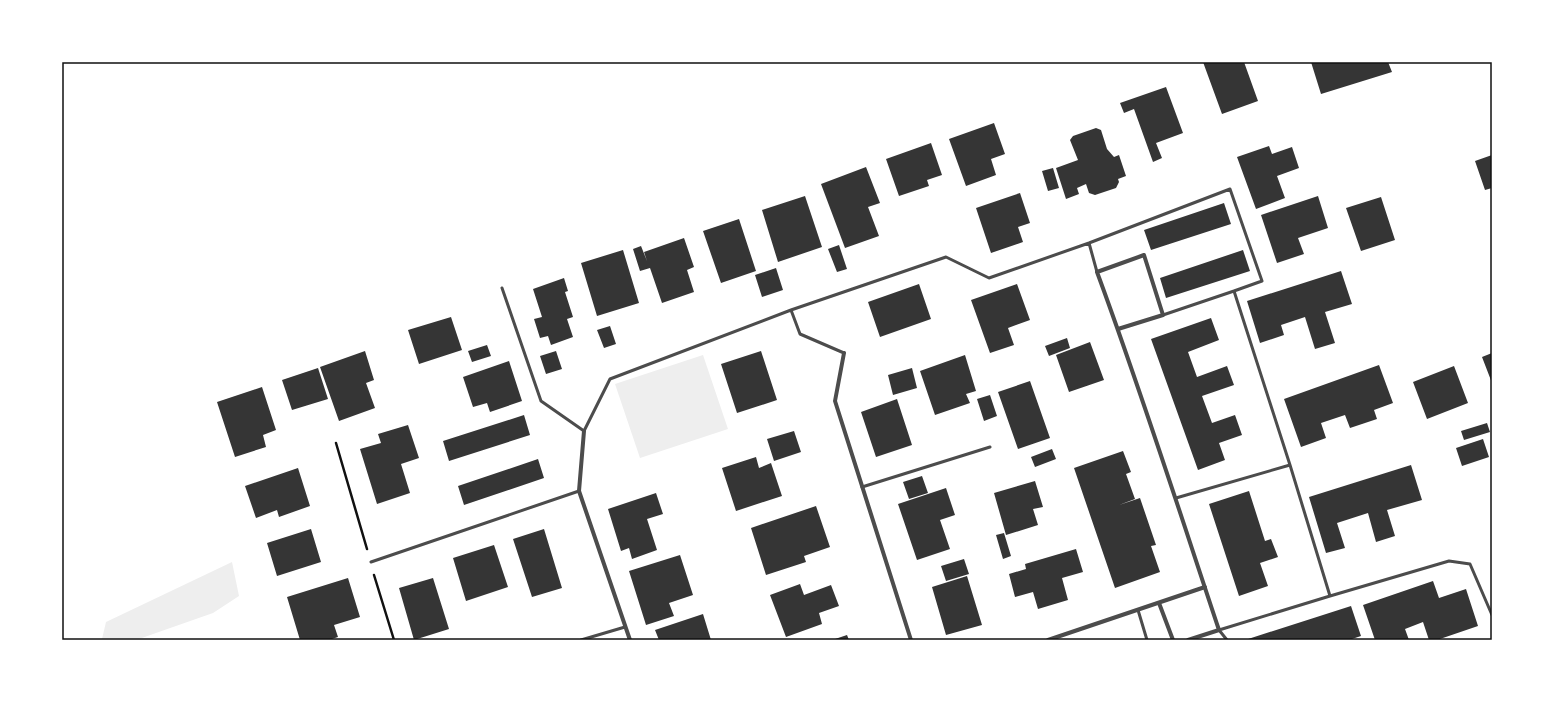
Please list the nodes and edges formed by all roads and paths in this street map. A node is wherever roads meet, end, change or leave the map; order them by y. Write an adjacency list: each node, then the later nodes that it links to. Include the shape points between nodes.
1 (1089, 243): 2 (lane); 4 (lane, via 1230,190 1262,281); 5 (lane, via 990,278 946,257)
2 (1097, 272): 6 (street, via 1144,255); 7 (street)
3 (502, 288): 9 (lane, via 541,401)
4 (1234, 291): 6 (lane); 12 (lane)
5 (791, 310): 8 (lane, via 800,334); 9 (lane, via 610,379)
6 (1163, 315): 7 (street)
7 (1118, 328): 15 (street)
8 (844, 353): 13 (street, via 835,401)
9 (584, 431): 14 (street)
10 (336, 443): 16 (path)
11 (990, 446): 13 (lane)
12 (1290, 465): 15 (lane); 18 (lane)
13 (862, 487): 27 (street)
14 (579, 491): 16 (lane); 22 (street)
15 (1176, 498): 17 (street)
16 (371, 562): 24 (path)
17 (1205, 587): 19 (street); 23 (street)
18 (1330, 596): 21 (lane, via 1449,561 1470,564); 23 (lane)
19 (1160, 603): 20 (street); 30 (street)
20 (1138, 610): 28 (street); 29 (lane)
21 (1492, 615)
22 (625, 628): 25 (lane); 26 (street)
23 (1219, 630): 31 (street); 32 (lane)
24 (394, 640)
25 (581, 640)
26 (630, 640)
27 (911, 640)
28 (1048, 640)
29 (1147, 640)
30 (1173, 640)
31 (1188, 640)
32 (1227, 640)

